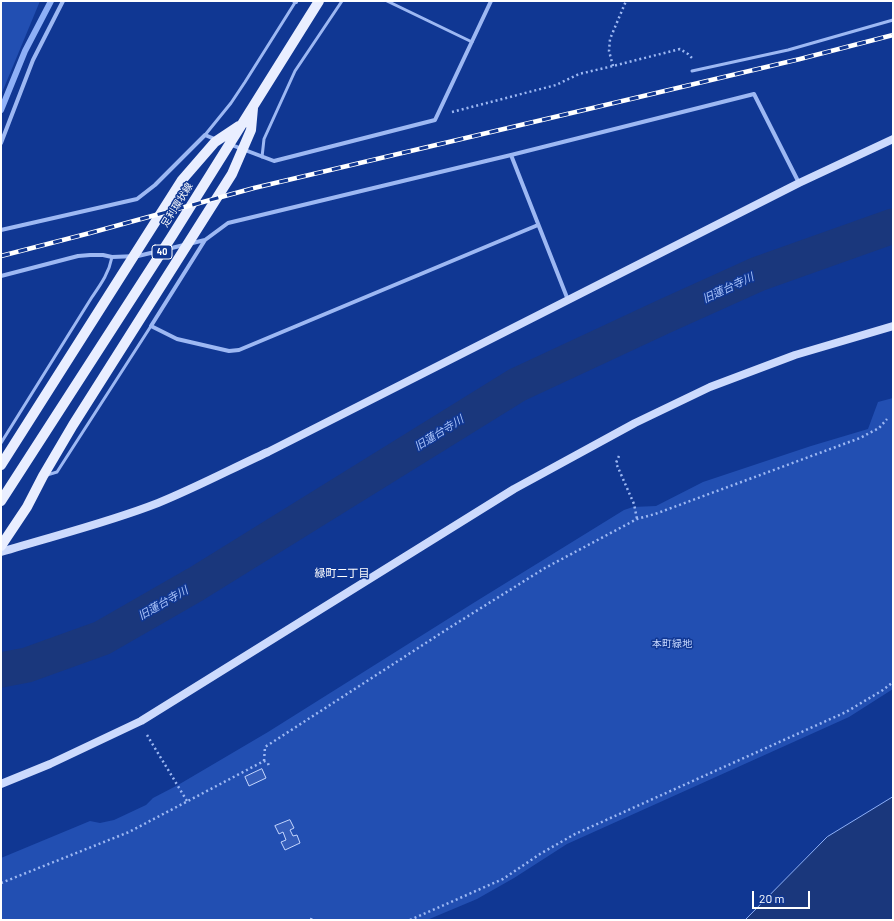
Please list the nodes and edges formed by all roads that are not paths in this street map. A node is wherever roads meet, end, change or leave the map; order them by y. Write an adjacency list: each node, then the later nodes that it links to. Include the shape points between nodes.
1 (63, 1): 14 (street, via 33,60)
2 (295, 1): 12 (lane, via 242,87)
3 (319, 1): 10 (main road, 足利環状線 / 40)
4 (342, 1): 16 (lane, via 295,71 264,139)
5 (387, 1): 8 (lane)
6 (492, 1): 8 (street)
7 (893, 20): 9 (lane, via 788,50)
8 (472, 42): 16 (street, via 435,120 274,161)
9 (692, 71)
10 (254, 104): 11 (main road, 足利環状線 / 40); 28 (main road, via 251,130 232,174)
11 (242, 124): 27 (main road, via 215,142 182,180); 29 (main road, 足利環状線 / 40)
12 (205, 135): 16 (street); 19 (street, via 155,185 137,199)
13 (893, 139): 17 (street)
14 (1, 143)
15 (511, 155): 17 (street, via 754,94); 18 (street); 20 (street, via 228,223)
16 (262, 157)
17 (799, 183): 23 (street)
18 (538, 225): 23 (street); 24 (street, via 239,350 229,351 177,339)
19 (1, 230)
20 (205, 240): 21 (street, via 138,256); 24 (street)
21 (112, 257): 22 (street, via 78,256); 26 (lane, via 105,278)
22 (1, 276)
23 (568, 300): 31 (street, via 193,488 109,520)
24 (152, 326): 28 (lane, via 57,472)
25 (893, 326): 32 (street, via 795,354 710,387 635,423 514,489 141,721)
26 (1, 443)
27 (1, 464)
28 (43, 476): 30 (main road, via 27,507)
29 (1, 501)
30 (1, 546)
31 (1, 552)
32 (1, 784)

